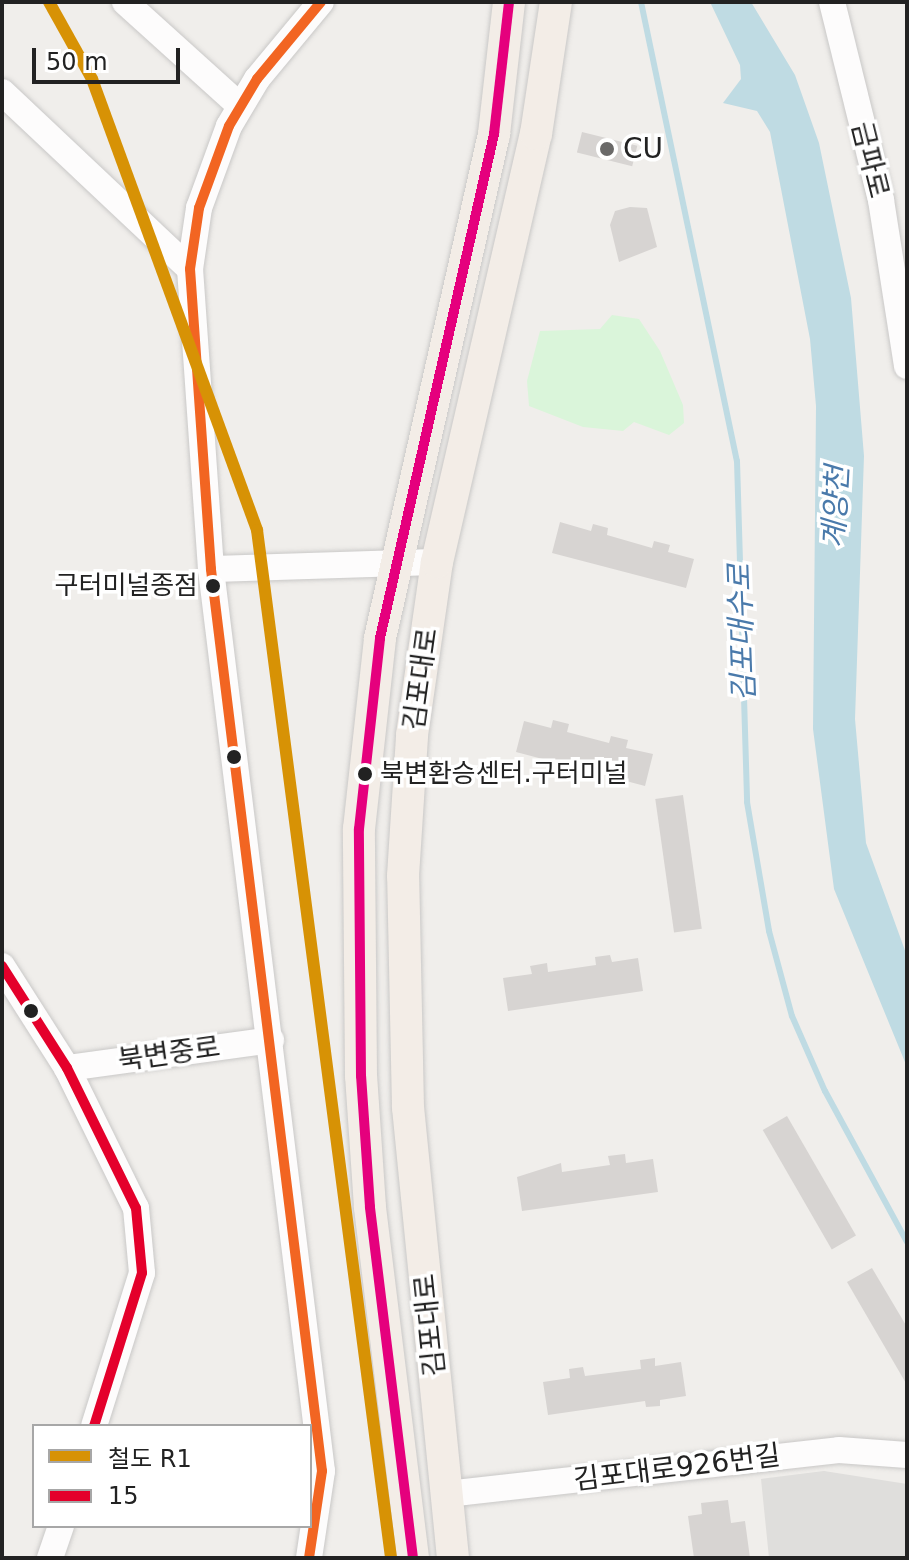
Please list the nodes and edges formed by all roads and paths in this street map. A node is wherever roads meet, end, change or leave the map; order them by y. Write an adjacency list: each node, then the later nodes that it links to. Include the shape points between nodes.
1 (125, 2): 7 (street)
2 (321, 2): 7 (street)
3 (509, 2): 10 (main road, 김포대로, via 494,134)
4 (556, 2): 11 (main road, 김포대로, via 536,134)
5 (832, 2): 9 (street, 금파로, via 881,200)
6 (2, 92): 8 (street)
7 (240, 106): 8 (street, via 199,208)
8 (190, 269): 12 (street)
9 (907, 366)
10 (395, 561): 11 (street); 12 (street); 22 (main road, 김포대로, via 366,719 357,933 370,1207)
11 (437, 562): 18 (main road, 김포대로, via 412,735 403,995 408,1108)
12 (211, 569): 14 (street)
13 (2, 966): 15 (street)
14 (271, 1040): 15 (street, 북변중로); 21 (street, via 322,1471)
15 (67, 1068): 16 (street, via 130,1189 143,1254 136,1305)
16 (95, 1424)
17 (907, 1455): 18 (street, 김포대로926번길, via 827,1451)
18 (447, 1494): 23 (main road, 김포대로)
19 (60, 1528): 20 (street)
20 (50, 1558)
21 (309, 1558)
22 (413, 1558)
23 (453, 1558)

